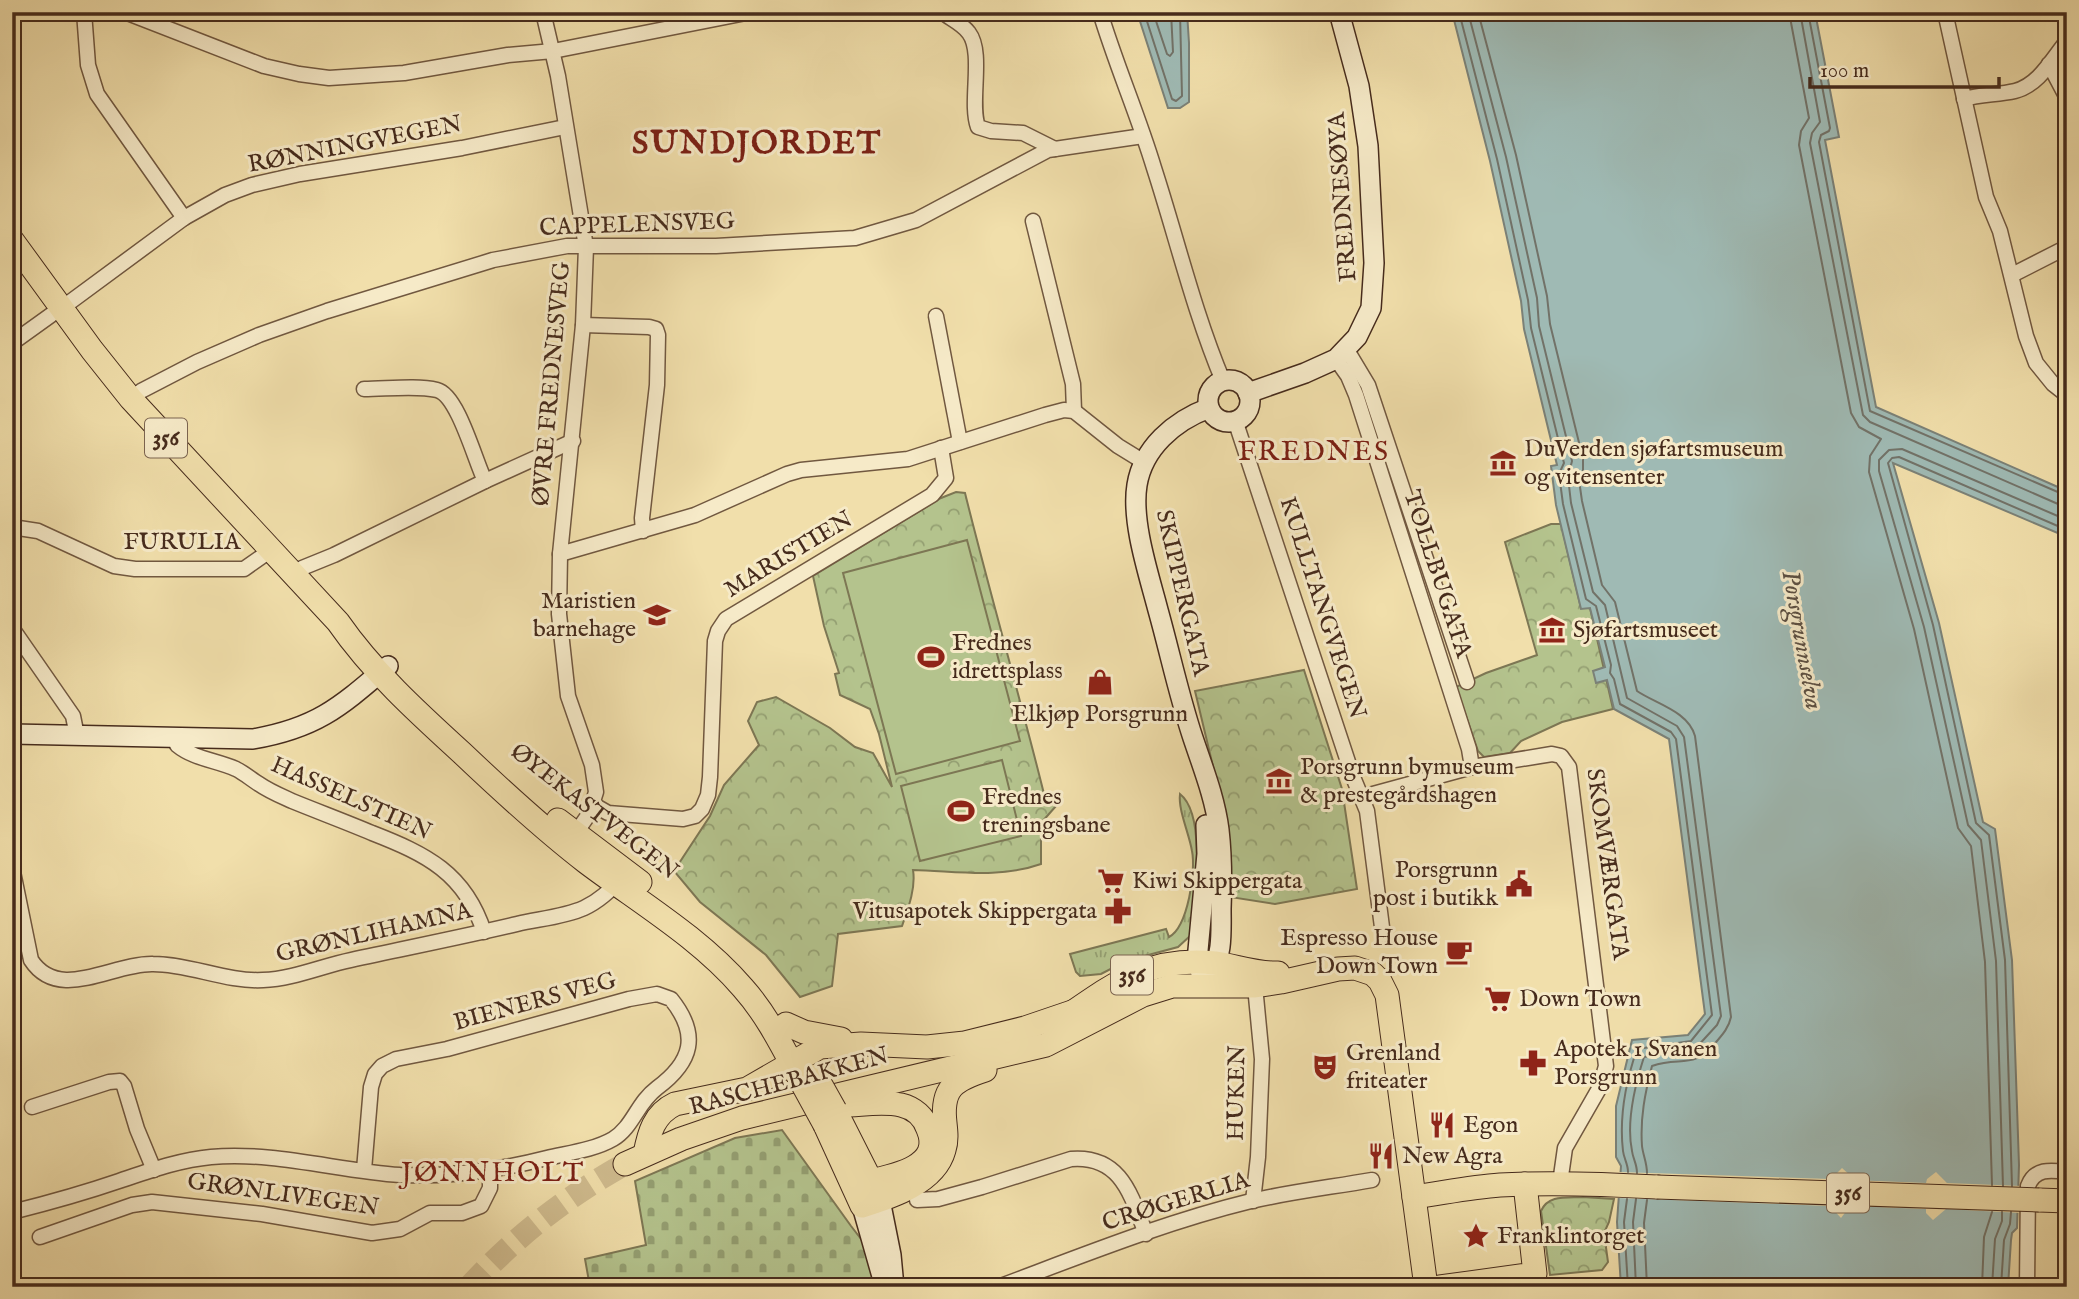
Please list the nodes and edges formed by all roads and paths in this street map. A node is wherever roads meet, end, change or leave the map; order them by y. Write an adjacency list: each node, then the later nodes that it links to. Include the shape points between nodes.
1 (84, 12): 17 (street, via 97,94)
2 (124, 12): 10 (street, via 264,66 316,77 384,75)
3 (543, 12): 10 (street, ØVRE FREDNESVEG)
4 (751, 12): 10 (street)
5 (942, 12): 16 (street, via 972,38 978,127 1023,133)
6 (1100, 12): 15 (street)
7 (1339, 12): 27 (street, FREDNESØYA, via 1363,109 1374,260 1368,319)
8 (1945, 12): 13 (street)
9 (2067, 41): 11 (street)
10 (553, 51): 14 (street, ØVRE FREDNESVEG)
11 (2049, 64): 12 (street); 13 (street, via 2025,87)
12 (2067, 98)
13 (1964, 99): 22 (street, via 1986,197)
14 (565, 127): 17 (street, RØNNINGVEGEN, via 276,178 225,195); 20 (street, ØVRE FREDNESVEG)
15 (1143, 136): 16 (street, CAPPELENSVEG); 28 (street)
16 (1055, 149): 20 (street, CAPPELENSVEG, via 916,220 855,238)
17 (184, 218): 23 (street, RØNNINGVEGEN)
18 (1033, 221): 34 (street, via 1073,384)
19 (12, 240): 23 (main road, ØYEKASTVEGEN / 356)
20 (586, 247): 25 (street, ØVRE FREDNESVEG); 30 (street, CAPPELENSVEG, via 549,248 493,260 327,311 234,345)
21 (2067, 247): 22 (street)
22 (2012, 275): 32 (street, via 2036,363)
23 (56, 311): 26 (street, RØNNINGVEGEN); 43 (main road, ØYEKASTVEGEN / 356)
24 (936, 316): 37 (street)
25 (583, 326): 36 (street, ØVRE FREDNESVEG); 42 (street, via 649,327 659,335)
26 (12, 343)
27 (1341, 354): 31 (street, via 1305,373); 48 (street, via 1368,385); 52 (street, TOLLBUGATA)
28 (1223, 381): 31 (street, via 1238,382); 33 (street, via 1209,395)
29 (365, 389): 40 (street, via 435,389 446,395)
30 (141, 391)
31 (1248, 393): 35 (street, via 1249,406)
32 (2067, 396)
33 (1209, 408): 35 (street, via 1223,421); 39 (street, SKIPPERGATA, via 1158,440)
34 (1074, 411): 37 (street, via 1045,415); 39 (street)
35 (1236, 420): 53 (street, KULLTANGVEGEN)
36 (573, 441): 40 (street); 44 (street, ØVRE FREDNESVEG)
37 (960, 442): 38 (street)
38 (941, 448): 42 (street, via 901,460 801,470); 54 (street, MARISTIEN, via 946,478 932,495 774,588 722,625 716,641 710,777 699,813 688,819 608,813)
39 (1144, 462): 60 (street, SKIPPERGATA, via 1136,495 1139,530 1219,830 1220,947)
40 (485, 481): 45 (street)
41 (12, 527): 43 (street, FURULIA, via 38,531 114,566 135,569 244,569)
42 (643, 531): 44 (street)
43 (271, 550): 47 (main road, ØYEKASTVEGEN / 356, via 338,622 360,638)
44 (560, 554): 54 (street, ØVRE FREDNESVEG, via 564,667 570,703 595,776)
45 (302, 568)
46 (12, 628): 50 (street, via 73,716)
47 (384, 670): 51 (street, via 332,711 281,734 253,739); 55 (main road, ØYEKASTVEGEN / 356)
48 (1467, 682)
49 (12, 734): 50 (street)
50 (77, 736): 51 (street)
51 (176, 738): 58 (street, HASSELSTIEN, via 185,751 221,763 292,801 430,859 463,890)
52 (1472, 767): 53 (street, SKOMVÆRGATA); 77 (street, SKOMVÆRGATA, via 1552,754 1561,756 1569,767 1606,1066 1605,1078 1565,1148)
53 (1362, 797): 59 (street, KULLTANGVEGEN)
54 (594, 805): 55 (street)
55 (571, 840): 57 (main road, ØYEKASTVEGEN / 356)
56 (12, 867): 58 (street, GRØNLIHAMNA, via 31,960 46,977 68,981 156,964 239,979 282,978)
57 (621, 878): 58 (street, GRØNLIHAMNA, via 584,908); 65 (main road, ØYEKASTVEGEN / 356, via 702,930); 69 (main road, ØYEKASTVEGEN / 356, via 737,981)
58 (484, 932)
59 (1382, 935)
60 (1207, 962): 61 (main road, RASCHEBAKKEN / 356, via 1269,973); 62 (street, SKIPPERGATA); 64 (main road, RASCHEBAKKEN / 356, via 1169,963 1139,972)
61 (1313, 973): 63 (main road, RASCHEBAKKEN / 356); 80 (main road, RASCHEBAKKEN / 356, via 1355,968 1373,974 1383,987)
62 (1205, 985): 63 (main road, RASCHEBAKKEN / 356); 67 (main road, RASCHEBAKKEN / 356, via 1153,991)
63 (1255, 986): 83 (street, HUKEN, via 1262,1059)
64 (1075, 1011): 66 (main road, 356, via 965,1043); 68 (main road, RASCHEBAKKEN / 356, via 1037,1035)
65 (786, 1024): 66 (main road, 356); 69 (main road, ØYEKASTVEGEN / 356)
66 (861, 1044): 69 (main road, 356, via 827,1046)
67 (1046, 1045): 68 (main road, RASCHEBAKKEN / 356); 79 (main road, 356, via 956,1082 944,1103 945,1149 936,1166 921,1180)
68 (971, 1062): 69 (main road, RASCHEBAKKEN / 356)
69 (803, 1076): 69 (main road, RASCHEBAKKEN / 356, via 721,1125 635,1159 651,1129 674,1104); 79 (main road, 356, bridge); 79 (main road, 356, via 850,1106 885,1103 909,1107 921,1116 930,1135 923,1160)
70 (32, 1107): 72 (street, via 120,1081)
71 (636, 1110): 73 (street, BIENERS VEG, via 674,1074 688,1053 687,1027 676,1005 663,995 629,999 382,1066 370,1087); 74 (street, GRØNLIVEGEN, via 610,1141)
72 (153, 1170): 73 (street, GRØNLIVEGEN, via 238,1156); 84 (street, GRØNLIVEGEN)
73 (364, 1170): 74 (street, GRØNLIVEGEN, via 400,1175)
74 (490, 1170): 86 (street, GRØNLIVEGEN, via 490,1188 481,1206 462,1213 430,1213 382,1233 152,1202)
75 (2067, 1172): 93 (street, via 2046,1170 2031,1177 2028,1185)
76 (1372, 1180): 83 (street, CRØGERLIA)
77 (1560, 1183): 78 (main road, 356); 82 (main road, 356, bridge)
78 (1525, 1184): 80 (main road, 356); 87 (main road)
79 (867, 1192): 88 (street); 89 (street, via 891,1255)
80 (1414, 1197): 91 (main road, 356)
81 (917, 1200): 85 (street, via 938,1199 1082,1158 1113,1169 1125,1183)
82 (2067, 1200)
83 (1253, 1201): 85 (street, CRØGERLIA)
84 (12, 1212)
85 (1146, 1234): 90 (street, CRØGERLIA)
86 (40, 1237)
87 (1536, 1280): 92 (main road)
88 (885, 1287)
89 (894, 1287)
90 (998, 1287)
91 (1426, 1287)
92 (1440, 1287)
93 (2027, 1287)

